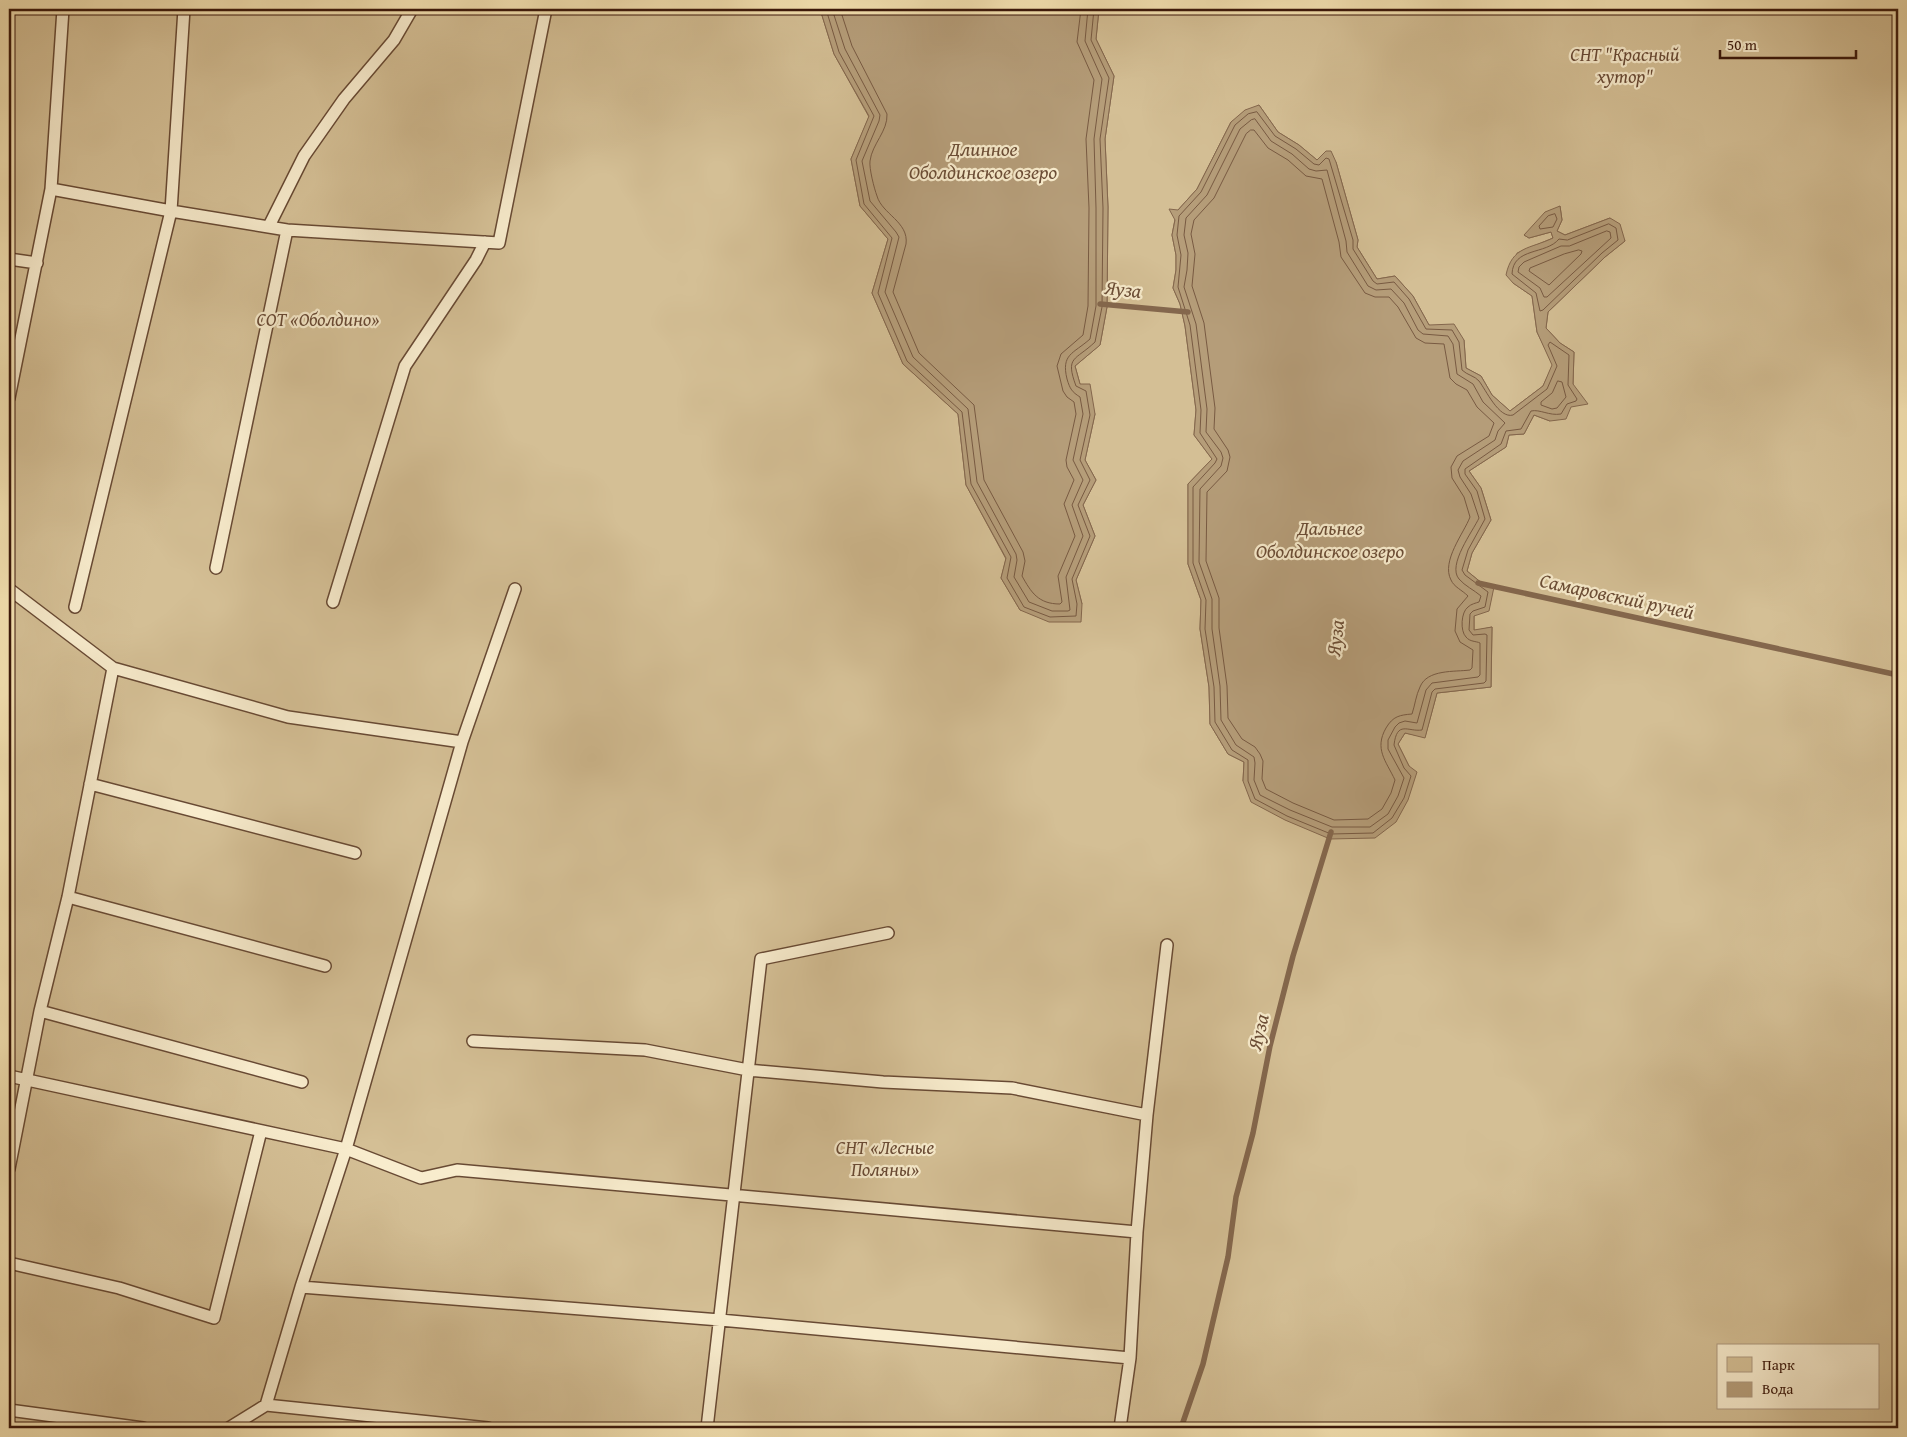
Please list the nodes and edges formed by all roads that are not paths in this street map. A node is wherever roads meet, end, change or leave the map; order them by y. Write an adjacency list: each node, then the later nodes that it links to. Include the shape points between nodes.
1 (62, 9): 5 (lane)
2 (184, 9): 6 (lane)
3 (412, 9): 7 (lane, via 394,40 344,99 304,156)
4 (546, 9): 9 (lane, via 499,243)
5 (51, 189): 6 (lane); 11 (lane)
6 (171, 211): 7 (lane); 17 (lane)
7 (268, 226): 8 (lane)
8 (287, 230): 9 (lane); 13 (lane)
9 (485, 242): 16 (lane, via 405,366)
10 (9, 259): 11 (lane)
11 (37, 263): 12 (lane)
12 (9, 398)
13 (216, 568)
14 (9, 589): 18 (lane)
15 (515, 589): 19 (lane)
16 (334, 602)
17 (75, 607)
18 (112, 668): 19 (lane, via 288,717); 20 (lane)
19 (462, 742): 34 (lane)
20 (90, 784): 21 (lane); 22 (lane)
21 (355, 853)
22 (68, 897): 25 (lane); 26 (lane)
23 (888, 933): 28 (lane, via 761,958)
24 (1167, 945): 32 (lane)
25 (325, 966)
26 (40, 1011): 30 (lane); 31 (lane)
27 (473, 1041): 28 (lane, via 645,1050)
28 (748, 1070): 32 (lane, via 882,1082 1012,1088); 36 (lane)
29 (9, 1076): 30 (lane)
30 (26, 1079): 33 (lane); 35 (lane)
31 (302, 1082)
32 (1147, 1114): 37 (lane)
33 (261, 1132): 34 (lane); 38 (lane, via 214,1318 119,1288)
34 (346, 1149): 36 (lane, via 421,1178 457,1170); 39 (lane)
35 (9, 1169)
36 (733, 1195): 37 (lane); 40 (lane)
37 (1136, 1232): 41 (lane)
38 (9, 1263)
39 (301, 1287): 40 (lane); 42 (lane)
40 (720, 1320): 41 (lane); 47 (lane)
41 (1130, 1358): 48 (lane)
42 (266, 1405): 45 (lane); 46 (lane)
43 (9, 1410): 44 (lane)
44 (143, 1428)
45 (229, 1428)
46 (488, 1428)
47 (707, 1428)
48 (1120, 1428)

